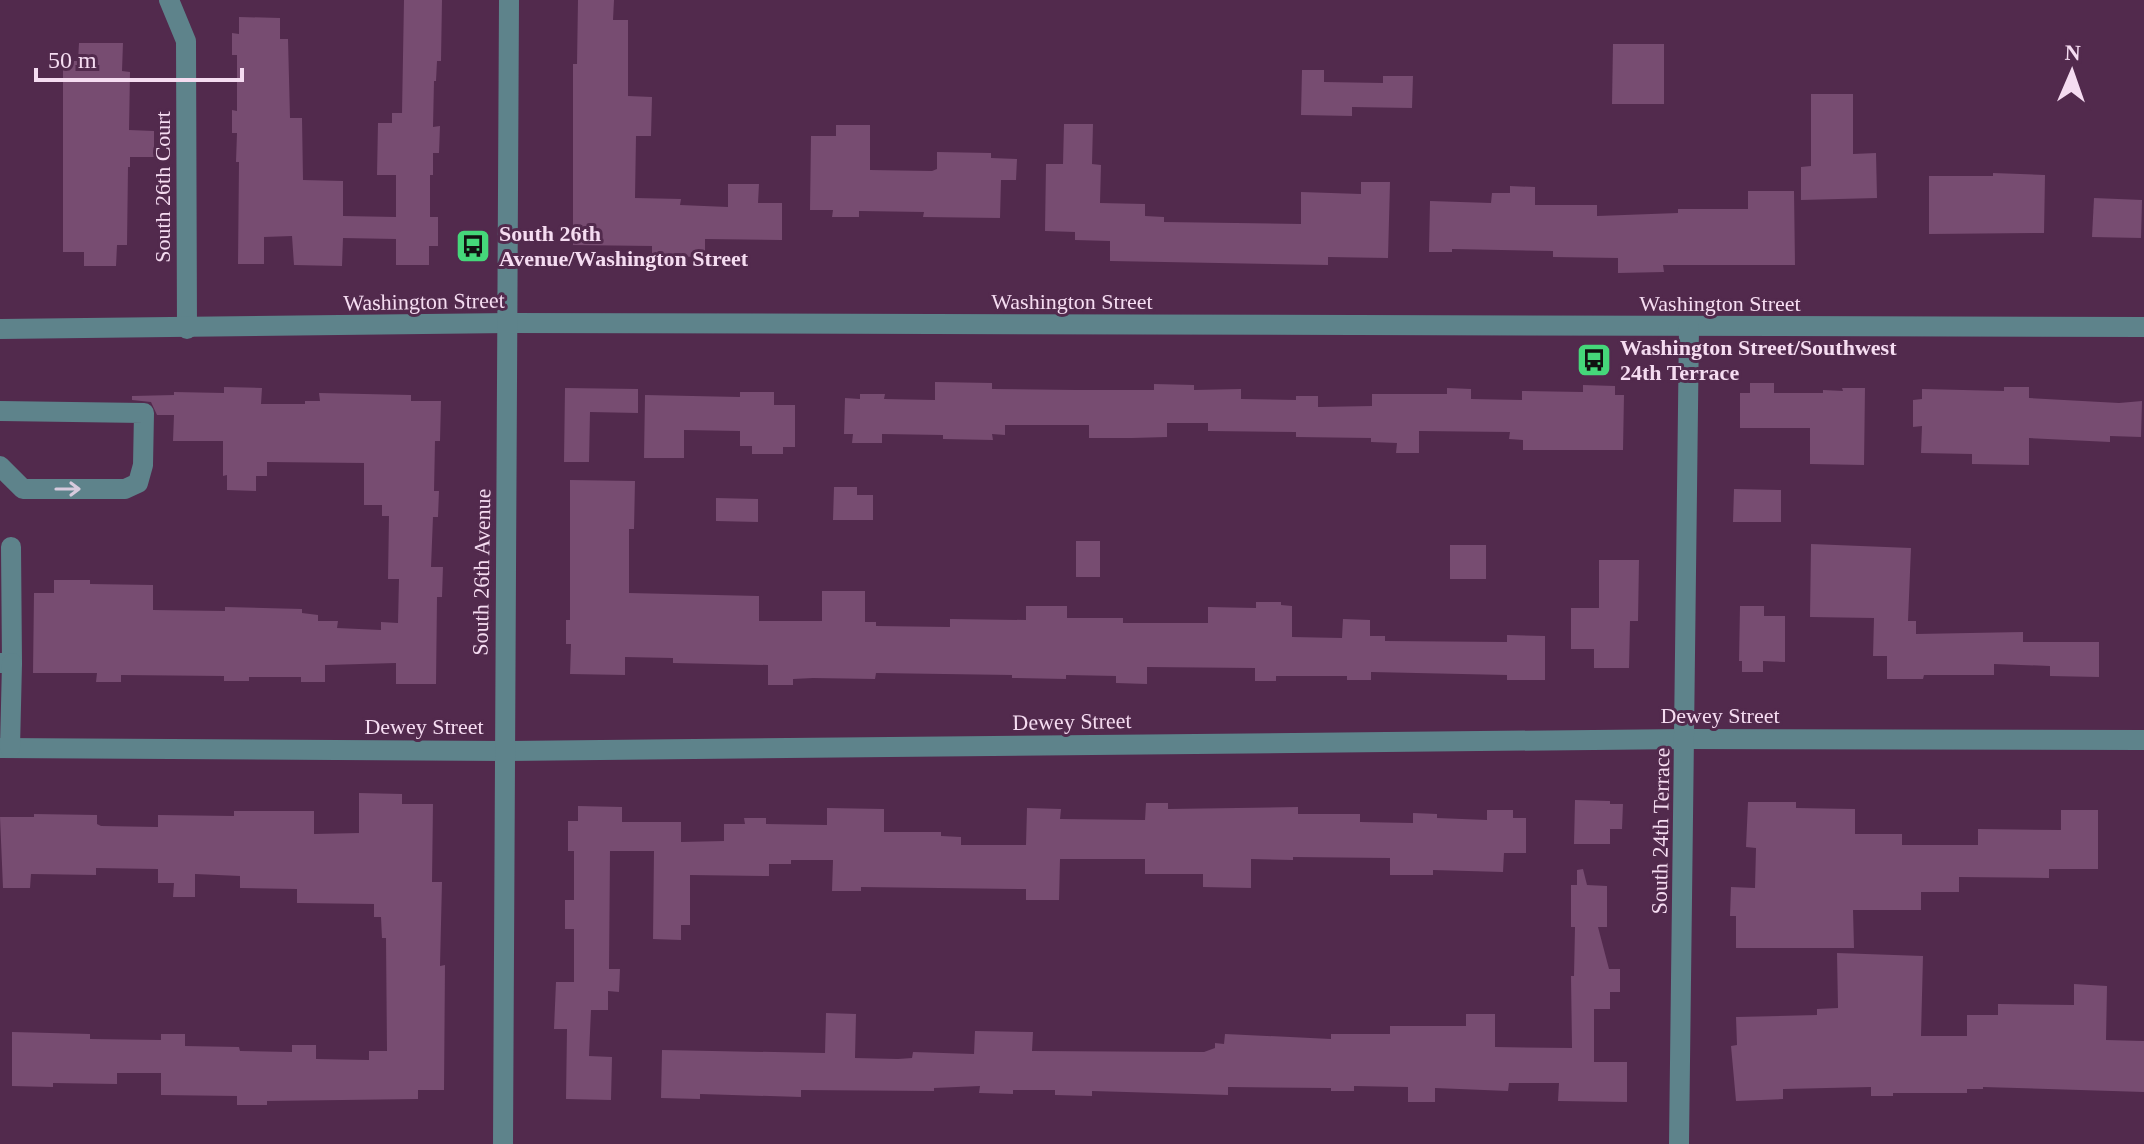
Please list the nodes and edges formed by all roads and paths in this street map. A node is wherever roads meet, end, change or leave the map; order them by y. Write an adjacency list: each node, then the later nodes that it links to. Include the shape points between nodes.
1 (169, 0): 6 (street, South 26th Court, via 186,41)
2 (509, 0): 3 (street, South 26th Avenue)
3 (509, 323): 4 (street, Washington Street); 6 (street, Washington Street); 15 (street, South 26th Avenue)
4 (1689, 327): 5 (street, Washington Street); 12 (street, South 24th Terrace)
5 (2144, 327)
6 (187, 329): 7 (street, Washington Street)
7 (0, 330)
8 (0, 411): 9 (street, one-way to 8, via 23,489 125,489 138,483 143,465 144,413)
9 (0, 466)
10 (11, 547): 11 (street)
11 (6, 663): 14 (street)
12 (1686, 739): 13 (street, Dewey Street); 15 (street, Dewey Street); 17 (street, South 24th Terrace)
13 (2144, 740)
14 (5, 748): 15 (street, Dewey Street)
15 (503, 751): 16 (street, South 26th Avenue)
16 (503, 1144)
17 (1679, 1144)

